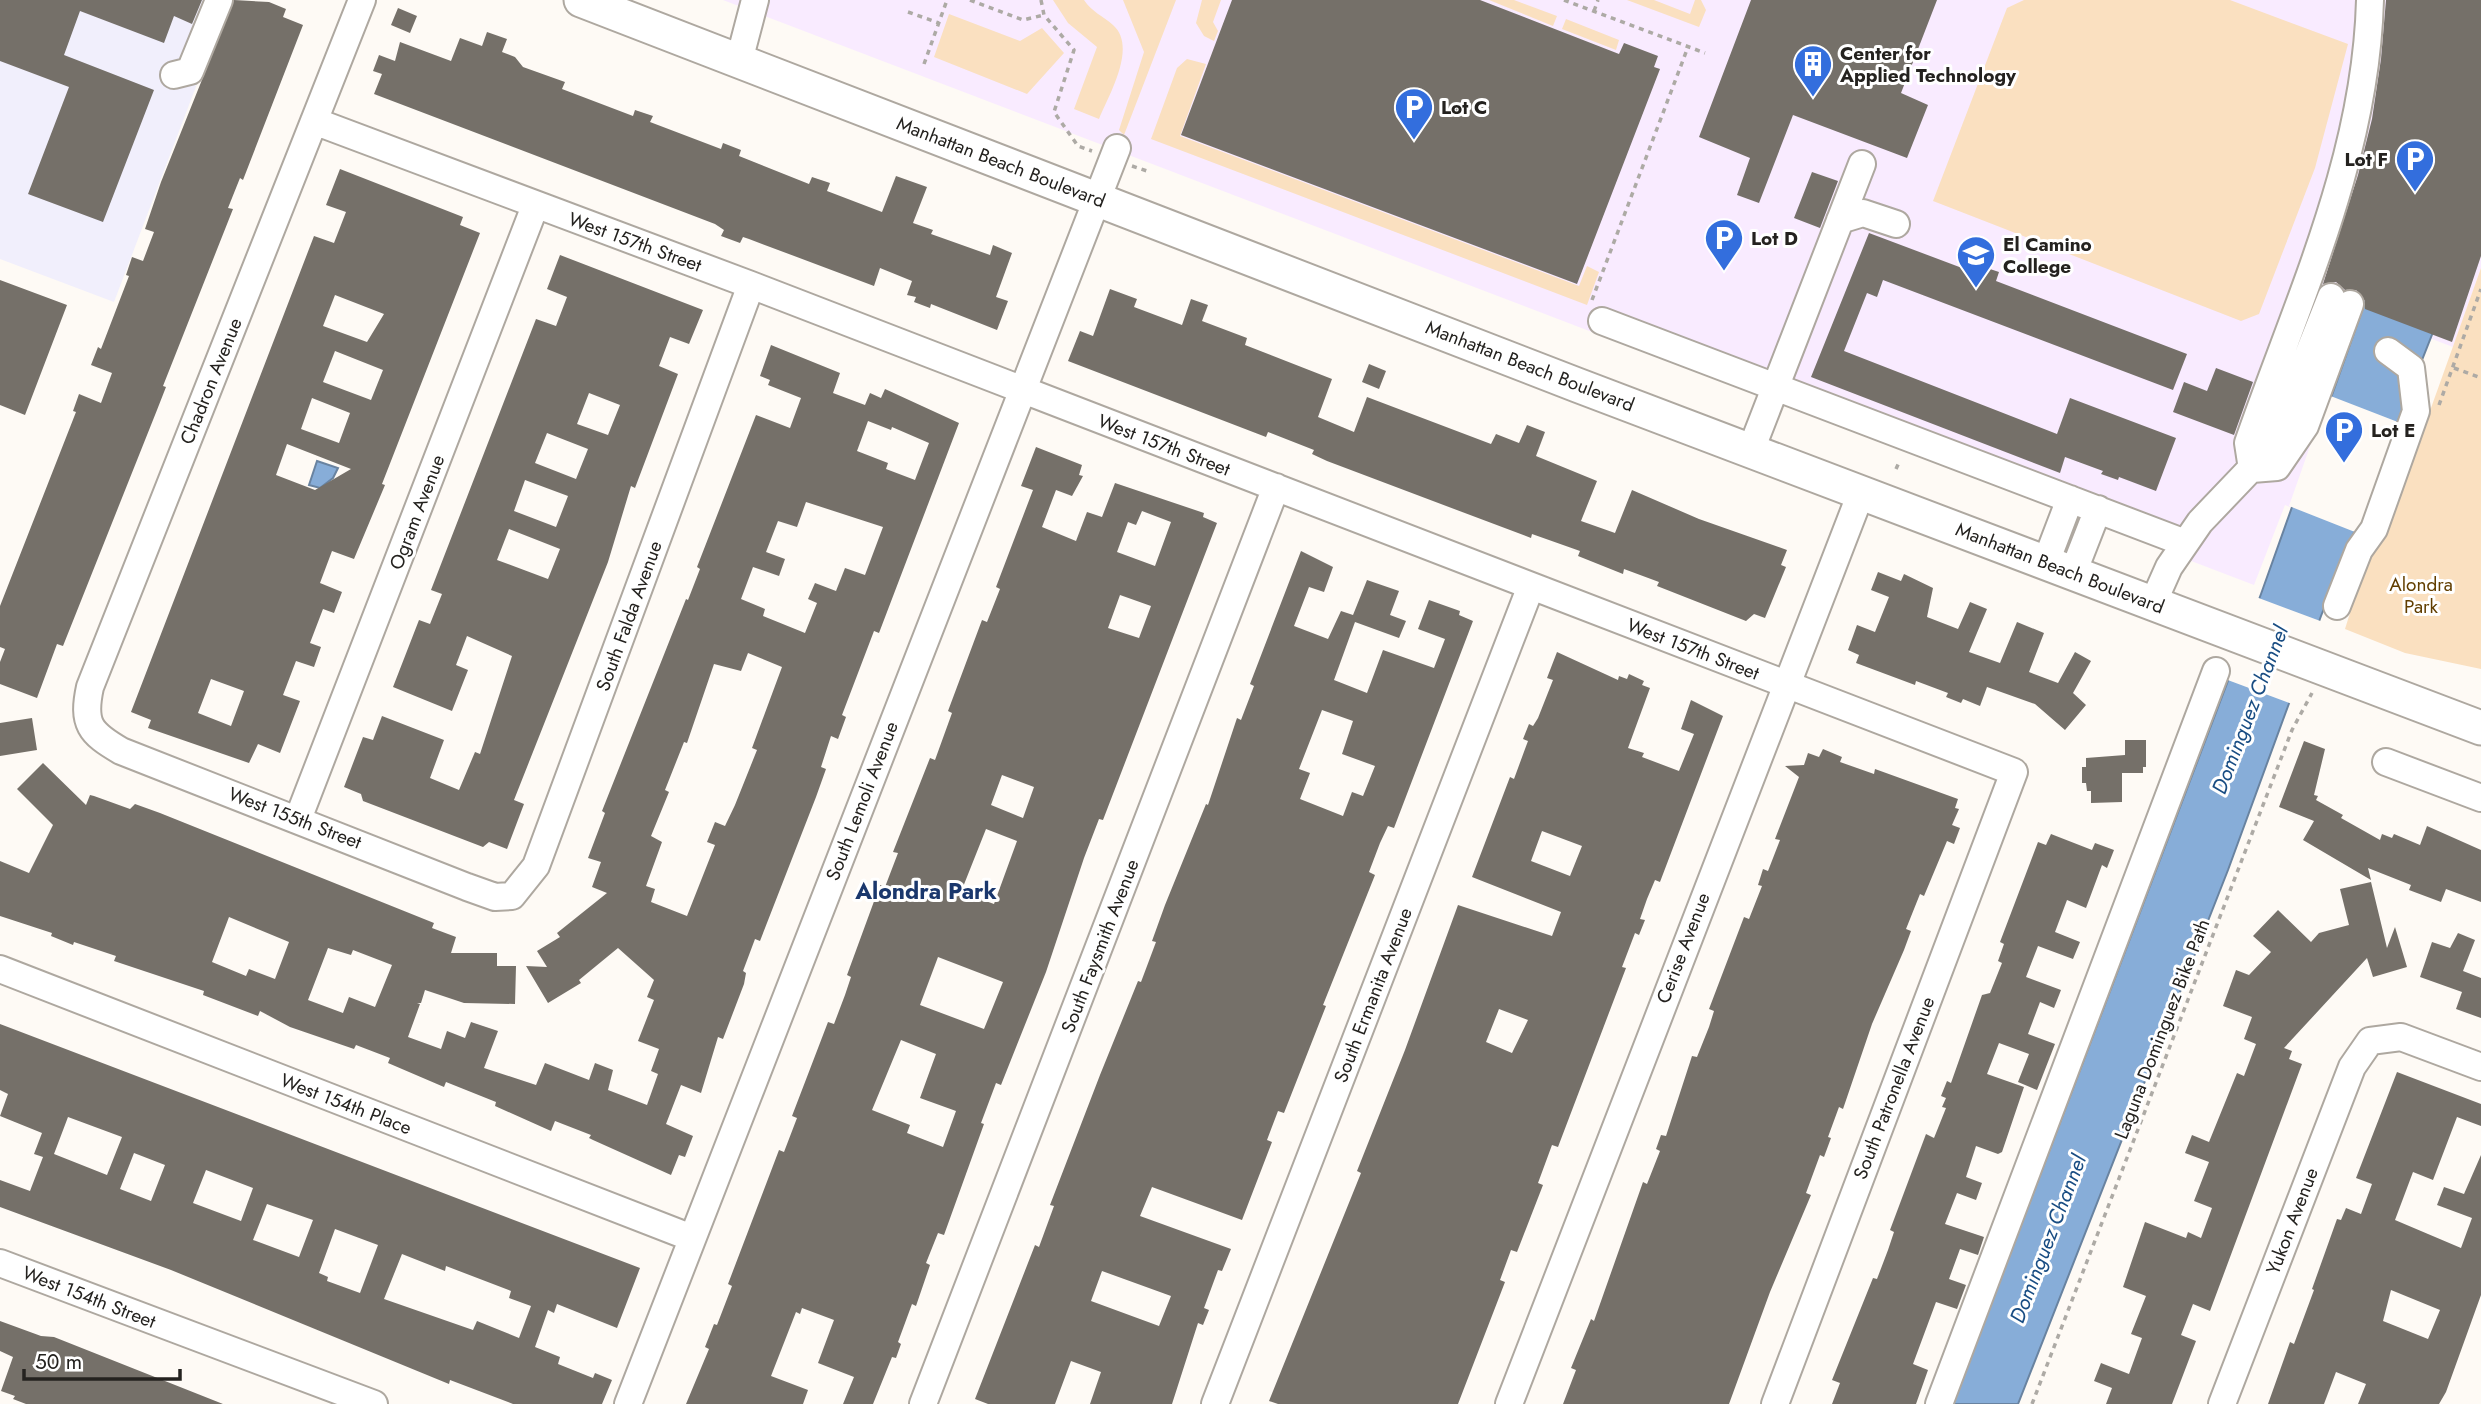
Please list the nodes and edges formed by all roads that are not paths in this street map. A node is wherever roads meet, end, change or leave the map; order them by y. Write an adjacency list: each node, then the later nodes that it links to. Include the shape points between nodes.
1 (219, 0): 7 (street, via 190,71)
2 (362, 0): 8 (street, Chadron Avenue)
3 (581, 0): 6 (main road, Manhattan Beach Boulevard)
4 (755, 0): 6 (street)
5 (2370, 0): 22 (street, via 2366,66 2351,147 2332,214 2248,443)
6 (739, 61): 11 (main road, Manhattan Beach Boulevard)
7 (174, 75)
8 (314, 121): 12 (street, West 157th Street); 35 (street, Chadron Avenue, via 90,687 87,723 98,737)
9 (1117, 148): 11 (street, South Lemoli Avenue)
10 (1862, 164): 13 (street)
11 (1097, 199): 20 (street, South Lemoli Avenue); 21 (main road, Manhattan Beach Boulevard)
12 (535, 206): 15 (street, West 157th Street); 39 (street, Ogram Avenue)
13 (1840, 220): 14 (street, via 1863,213); 19 (street)
14 (1896, 224)
15 (751, 285): 20 (street, West 157th Street); 40 (street, South Falda Avenue, via 536,866 512,896 495,897)
16 (2341, 300): 22 (street, via 2263,456)
17 (1596, 312): 19 (street)
18 (2388, 351): 31 (street, via 2411,368 2416,411 2374,528 2359,550)
19 (1775, 386): 21 (street); 25 (street)
20 (1023, 391): 23 (street, West 157th Street); 43 (street, South Lemoli Avenue)
21 (1751, 450): 24 (main road, Manhattan Beach Boulevard)
22 (2252, 469): 27 (street)
23 (1276, 487): 29 (street, West 157th Street); 47 (street, South Faysmith Avenue)
24 (1861, 493): 28 (main road, Manhattan Beach Boulevard); 33 (street, Cerise Avenue)
25 (2070, 499): 26 (street); 28 (street)
26 (2098, 509): 27 (street); 28 (street)
27 (2185, 543): 30 (street)
28 (2059, 567): 30 (main road, Manhattan Beach Boulevard)
29 (1531, 586): 33 (street, West 157th Street); 48 (street, South Ermanita Avenue)
30 (2153, 603): 34 (main road, Manhattan Beach Boulevard)
31 (2337, 606)
32 (2216, 671): 51 (street)
33 (1784, 684): 37 (street, West 157th Street); 49 (street, Cerise Avenue)
34 (2481, 728)
35 (121, 751): 39 (street, West 155th Street)
36 (2386, 762): 38 (street)
37 (2014, 772): 50 (street, South Patronella Avenue)
38 (2481, 798)
39 (298, 819): 40 (street, West 155th Street)
40 (467, 887)
41 (0, 970): 43 (street, West 154th Place)
42 (2481, 1067): 52 (street, Yukon Avenue, via 2400,1037 2370,1041 2351,1067)
43 (692, 1238): 46 (street, South Lemoli Avenue)
44 (0, 1263): 45 (street, West 154th Street)
45 (374, 1404)
46 (628, 1404)
47 (923, 1404)
48 (1214, 1404)
49 (1509, 1404)
50 (1775, 1404)
51 (1939, 1404)
52 (2222, 1404)

